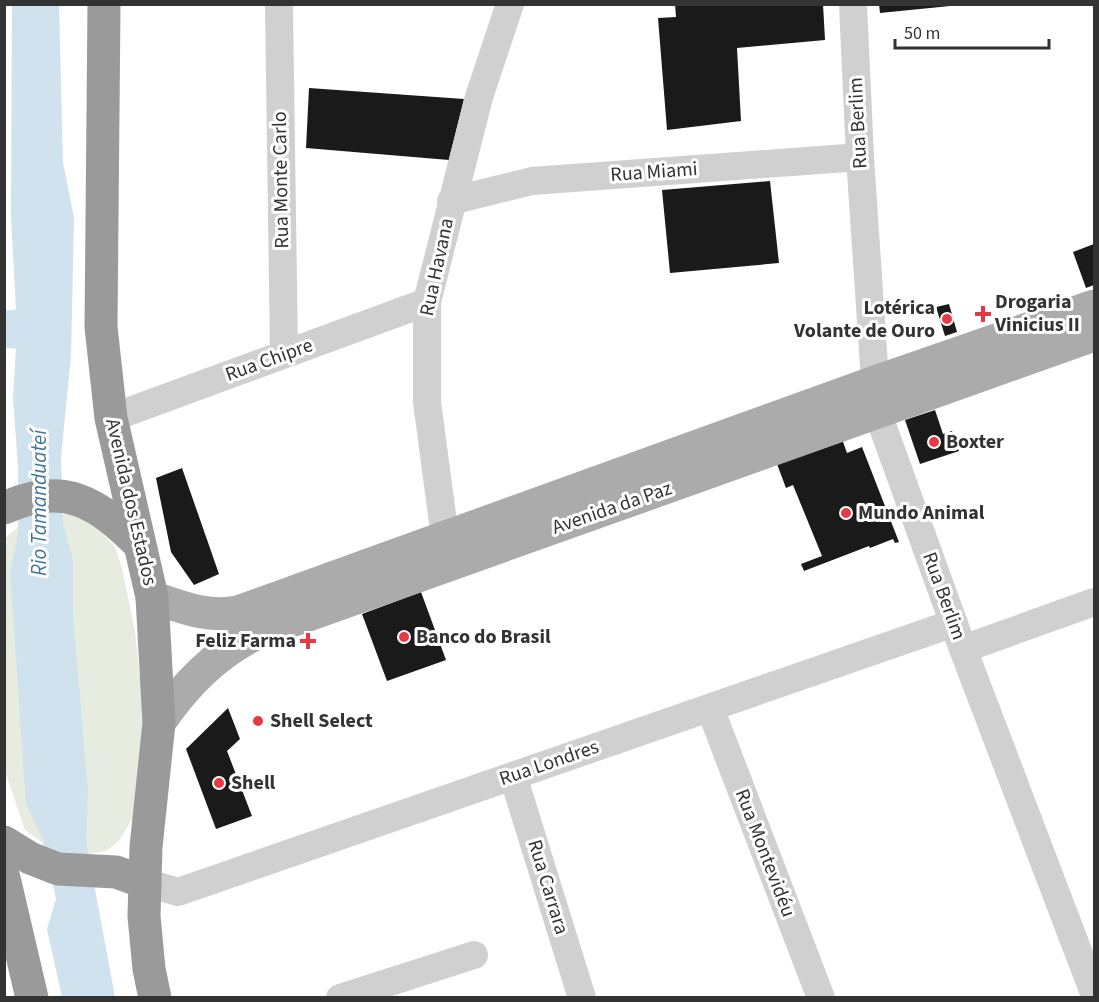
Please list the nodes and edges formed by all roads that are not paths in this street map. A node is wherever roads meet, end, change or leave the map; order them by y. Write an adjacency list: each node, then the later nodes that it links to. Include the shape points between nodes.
1 (104, 4): 12 (highway, Avenida dos Estados, via 101,327)
2 (510, 4): 6 (street, Rua Havana, via 479,97)
3 (853, 4): 5 (street, Rua Berlim)
4 (279, 7): 10 (street, Rua Monte Carlo)
5 (860, 157): 6 (street, Rua Miami, via 532,181); 11 (street, Rua Berlim)
6 (451, 201): 7 (street, Rua Havana)
7 (427, 302): 10 (street, Rua Chipre); 14 (street, Rua Havana, via 427,402)
8 (1095, 306): 11 (main road, Avenida da Paz)
9 (1095, 335): 11 (main road, Avenida da Paz)
10 (284, 354): 12 (street, Rua Chipre)
11 (876, 397): 14 (main road, Avenida da Paz); 18 (street, Rua Berlim); 20 (main road, Avenida da Paz, via 652,494 255,634 196,675)
12 (111, 418): 15 (highway, Avenida dos Estados)
13 (10, 505): 15 (highway, via 32,496 68,497 94,505)
14 (445, 537): 16 (main road, Avenida da Paz, via 237,612 204,614)
15 (140, 545): 16 (highway, Avenida dos Estados)
16 (152, 597): 20 (highway, Avenida dos Estados)
17 (1095, 603): 18 (street, Rua Londres)
18 (958, 636): 19 (street, Rua Londres); 27 (street, Rua Berlim)
19 (710, 708): 21 (street, Rua Londres); 32 (street, Rua Montevidéu)
20 (159, 723): 24 (highway, Avenida dos Estados)
21 (513, 776): 24 (street, Rua Londres, via 178,892); 31 (street, Rua Carrara)
22 (4, 842): 24 (highway, via 58,869 116,872)
23 (4, 878): 25 (highway)
24 (144, 882): 29 (highway, Avenida dos Estados, via 146,942)
25 (13, 949): 28 (highway)
26 (474, 955): 30 (street)
27 (1095, 993)
28 (32, 998)
29 (156, 998)
30 (340, 998)
31 (582, 998)
32 (821, 998)

